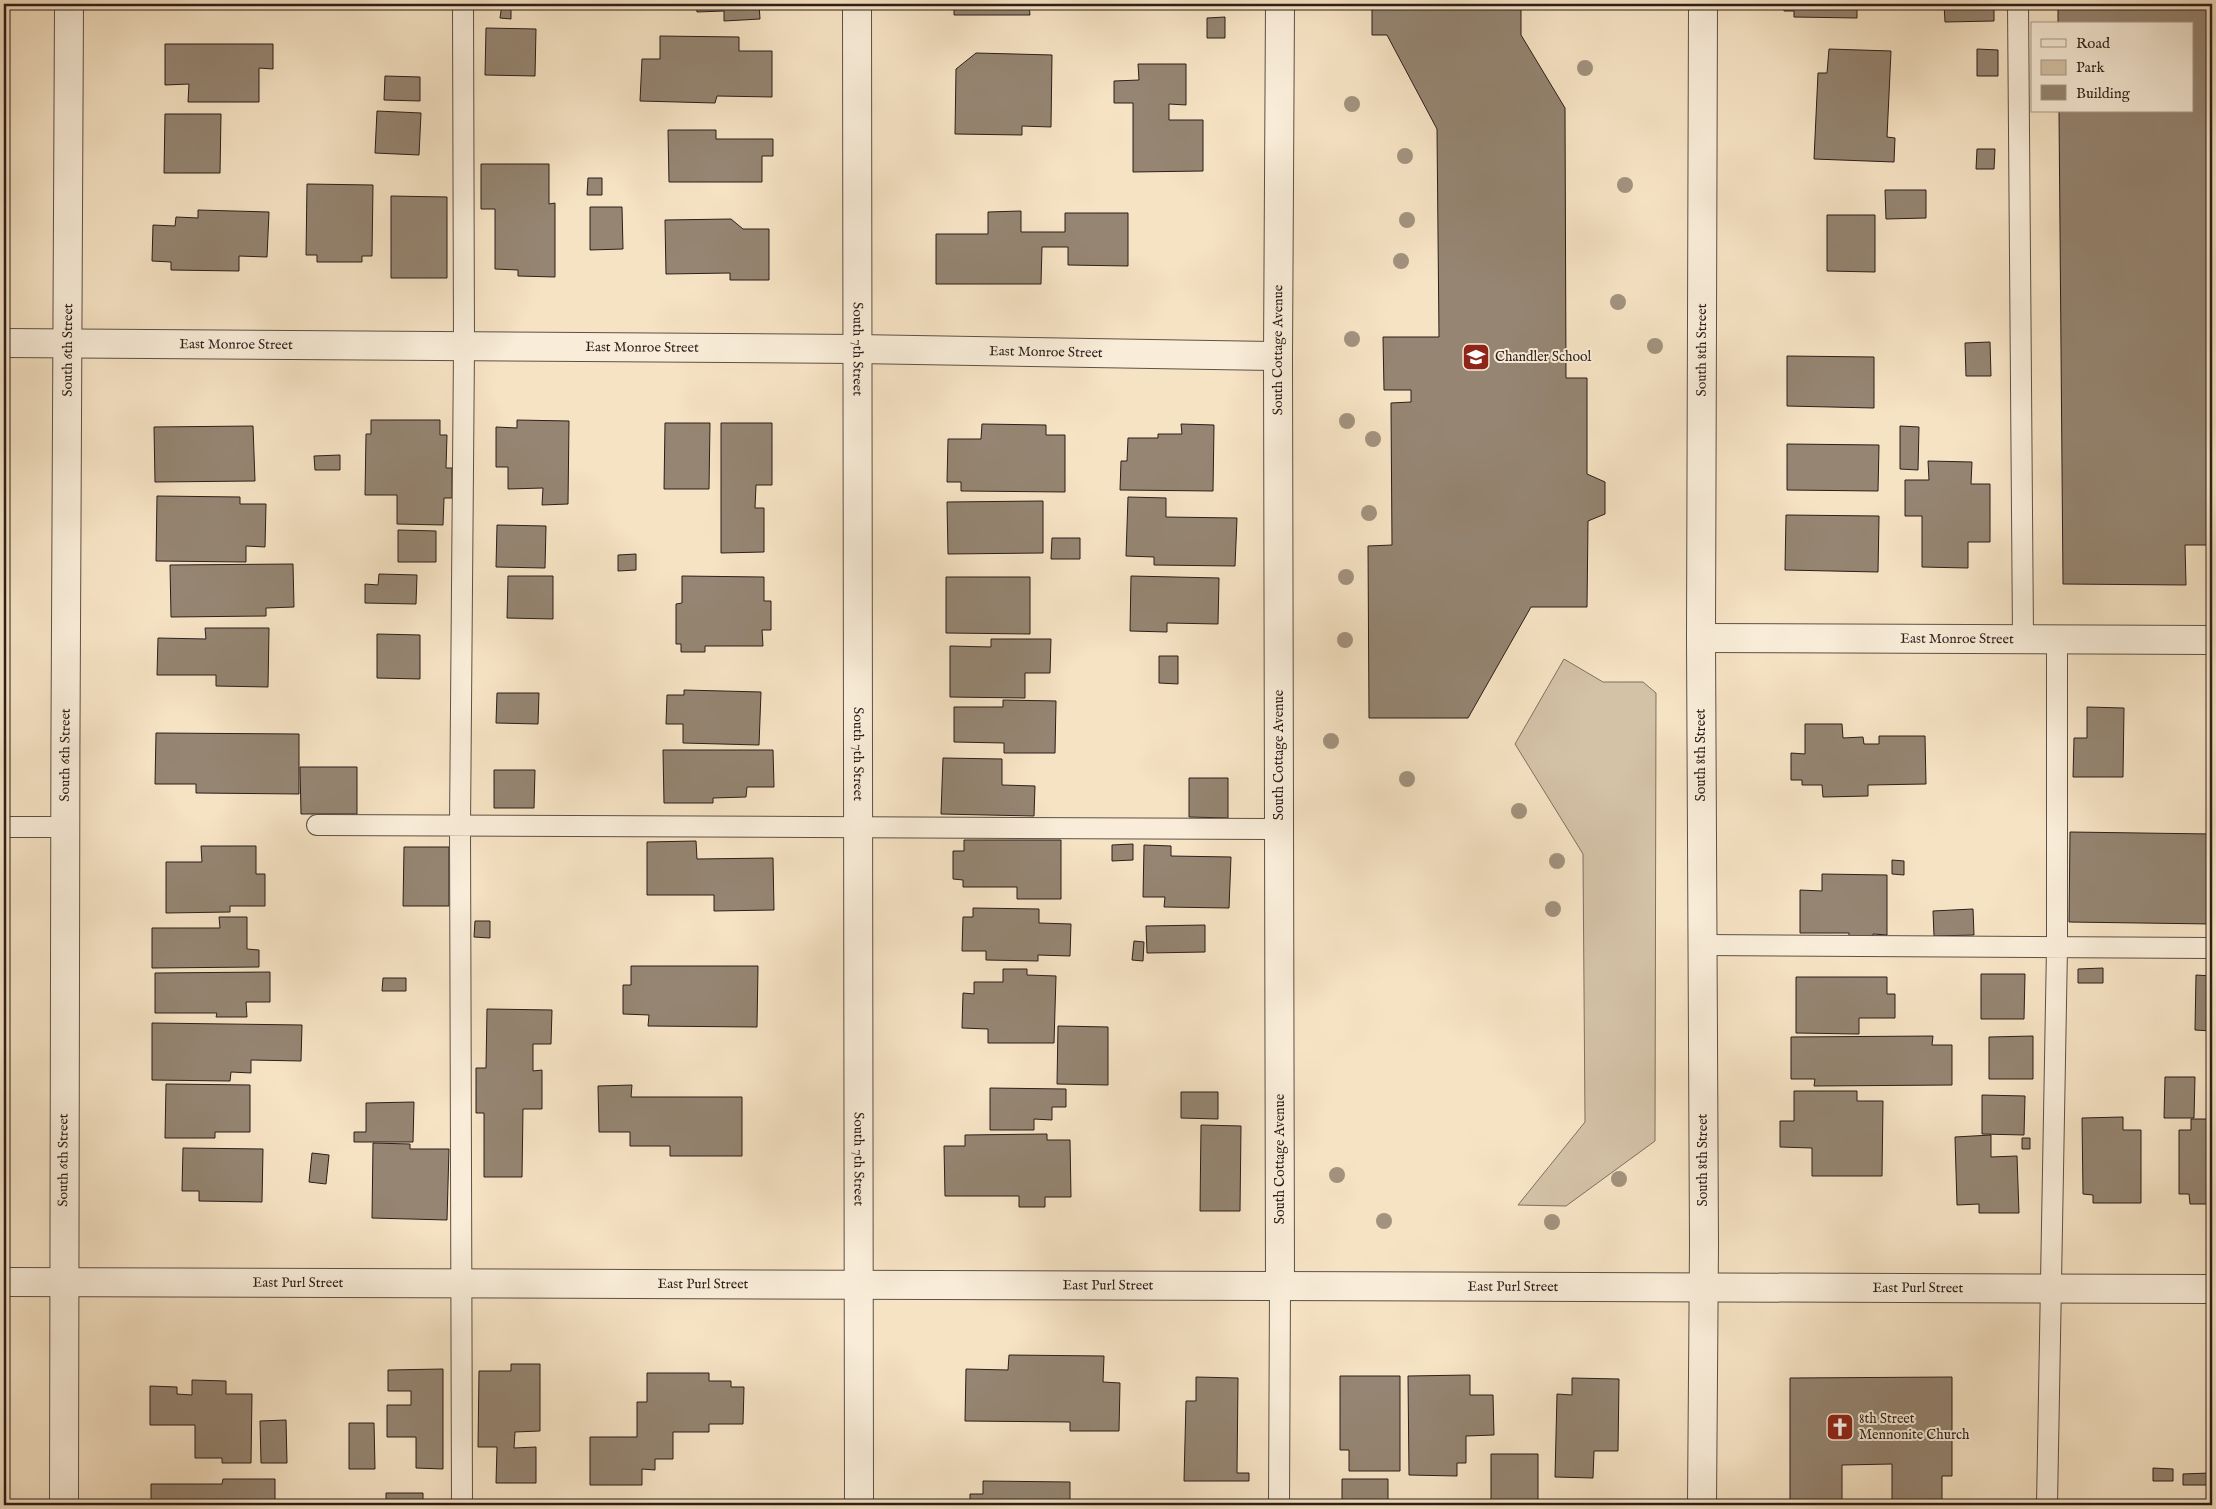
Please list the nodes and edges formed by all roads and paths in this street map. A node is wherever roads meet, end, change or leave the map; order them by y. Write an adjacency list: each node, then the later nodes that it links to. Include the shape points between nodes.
1 (68, 4): 8 (street, South 6th Street)
2 (463, 4): 9 (lane)
3 (857, 4): 10 (street, South 7th Street)
4 (1280, 4): 11 (street, South Cottage Avenue)
5 (1703, 4): 12 (street, South 8th Street)
6 (2018, 4): 13 (lane)
7 (4, 343): 8 (street, East Monroe Street)
8 (69, 344): 9 (street, East Monroe Street); 19 (street, South 6th Street)
9 (464, 347): 10 (street, East Monroe Street); 20 (lane)
10 (857, 349): 11 (street, East Monroe Street); 17 (street, South 7th Street)
11 (1278, 356): 21 (street, South Cottage Avenue)
12 (1701, 638): 13 (street, East Monroe Street); 22 (street, South 8th Street)
13 (2023, 638): 14 (street, East Monroe Street)
14 (2057, 639): 15 (street, East Monroe Street); 23 (lane)
15 (2212, 640)
16 (317, 826): 20 (lane)
17 (858, 826): 20 (lane); 21 (lane); 29 (street, South 7th Street)
18 (4, 827): 19 (lane)
19 (65, 827): 25 (street, South 6th Street)
20 (460, 827): 27 (lane)
21 (1279, 829): 28 (street, South Cottage Avenue)
22 (1702, 945): 23 (lane); 30 (street, South 8th Street)
23 (2057, 948): 24 (lane); 31 (lane)
24 (2212, 948)
25 (62, 1281): 26 (street, East Purl Street); 27 (street, East Purl Street); 33 (street, South 6th Street)
26 (4, 1282)
27 (461, 1283): 29 (street, East Purl Street); 34 (lane)
28 (1280, 1285): 29 (street, East Purl Street); 30 (street, East Purl Street); 36 (lane, South Cottage Avenue)
29 (860, 1286): 35 (street, South 7th Street)
30 (1704, 1288): 31 (street, East Purl Street); 37 (street, South 8th Street)
31 (2051, 1289): 32 (street, East Purl Street); 38 (lane)
32 (2212, 1289)
33 (64, 1505)
34 (462, 1505)
35 (859, 1505)
36 (1279, 1505)
37 (1702, 1505)
38 (2047, 1505)

